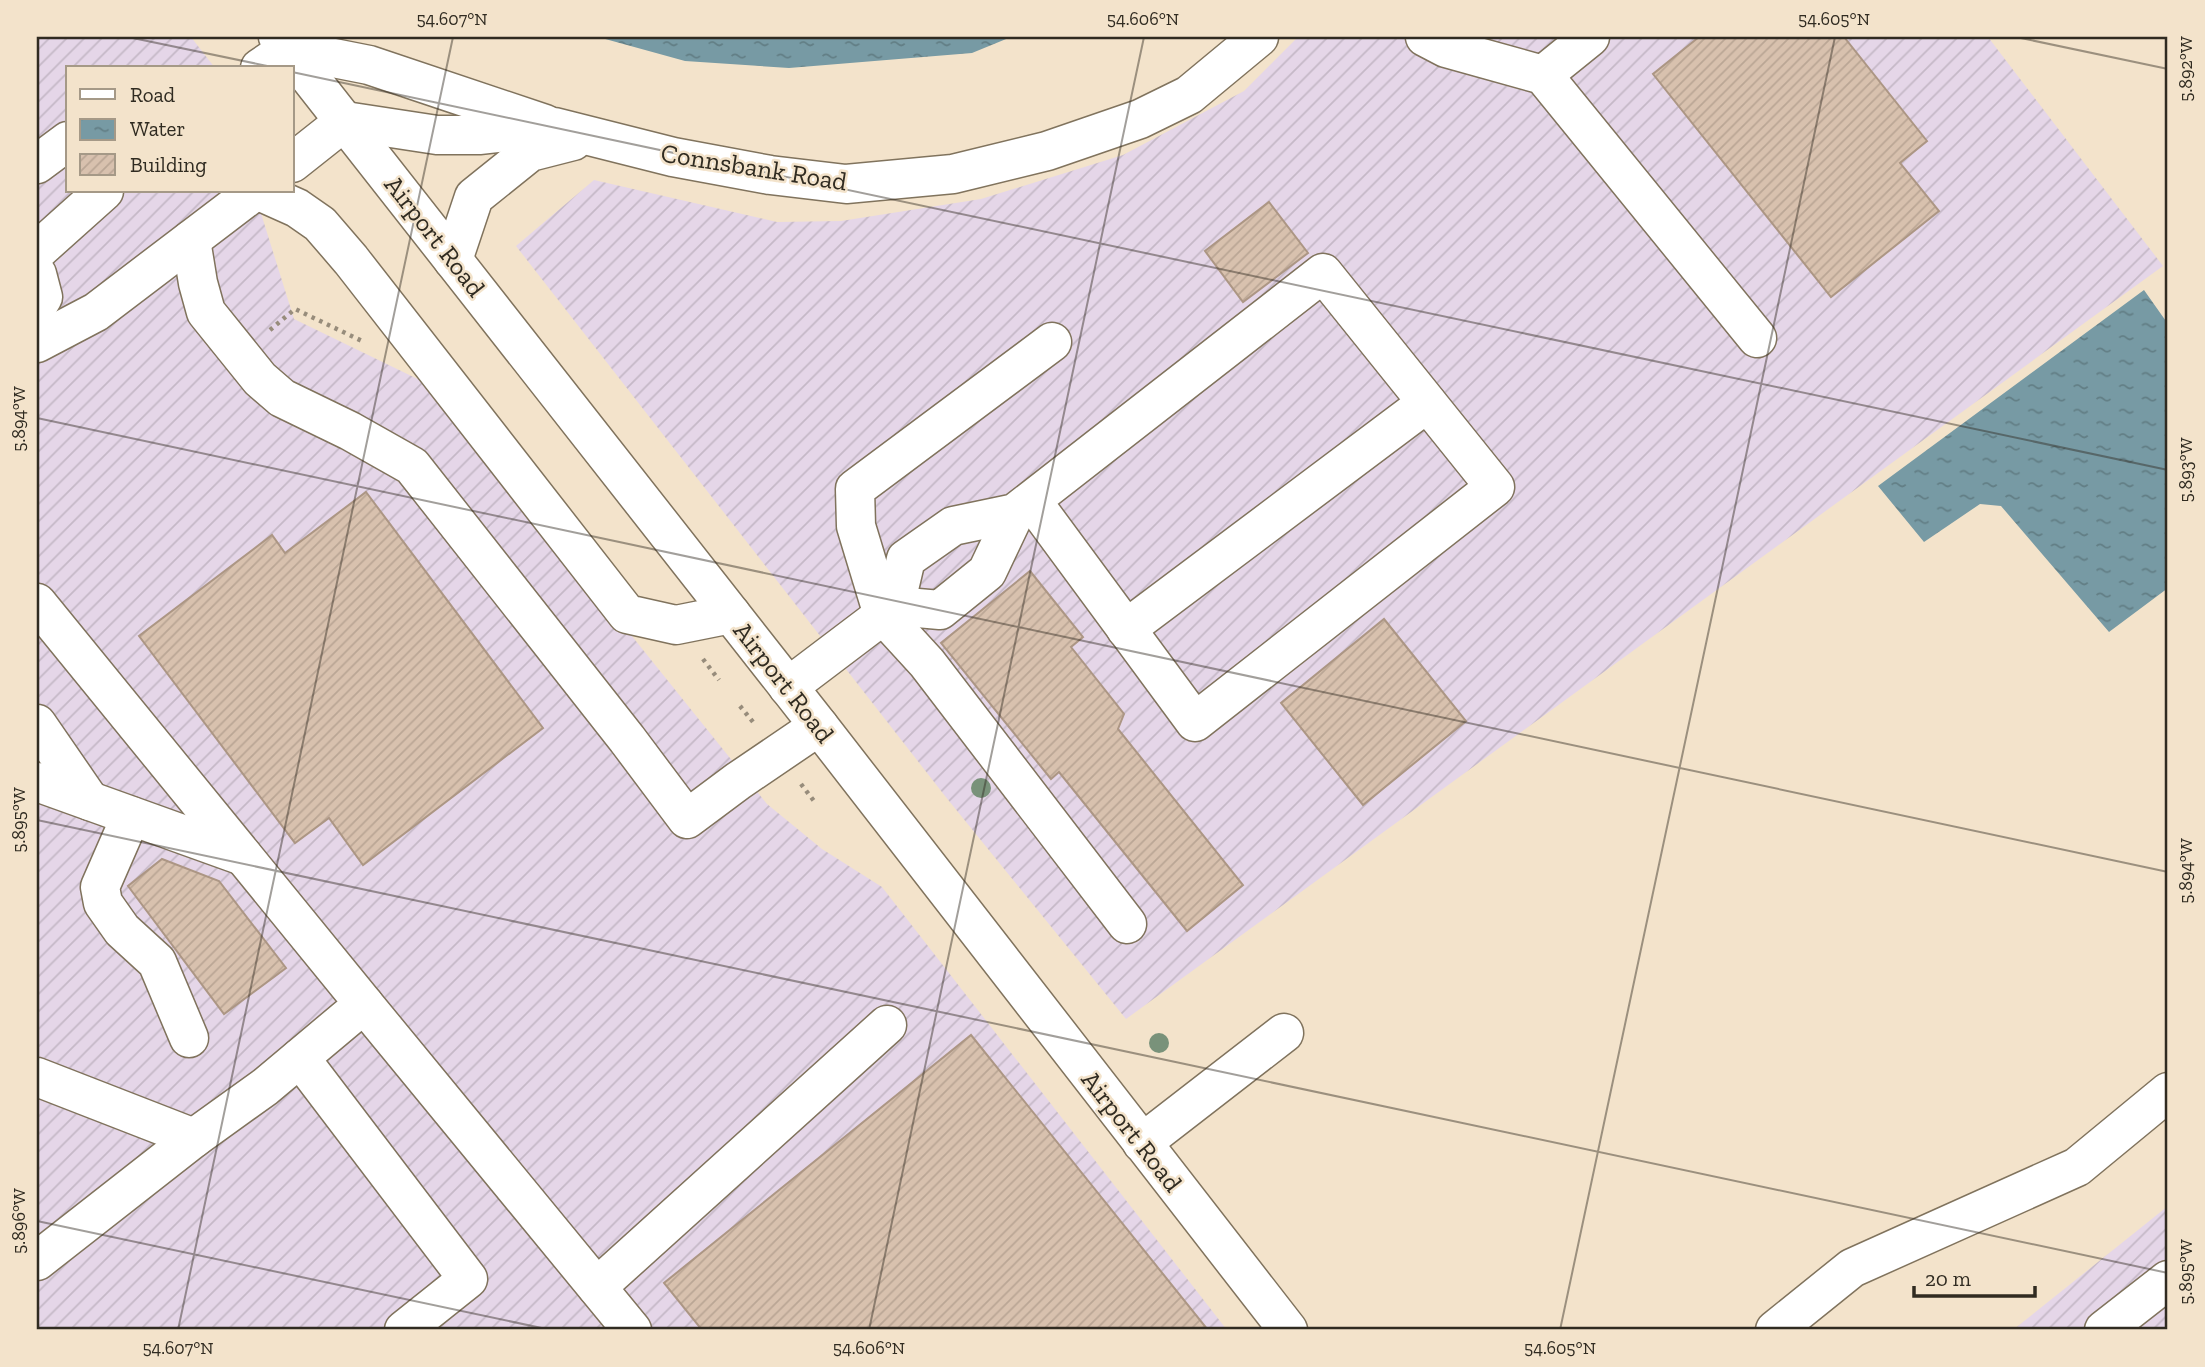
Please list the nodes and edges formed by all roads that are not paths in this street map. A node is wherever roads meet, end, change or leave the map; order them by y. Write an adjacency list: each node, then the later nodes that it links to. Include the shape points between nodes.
1 (1258, 37): 10 (street, Connsbank Road, via 1189,95 1140,119 1047,151 953,174 846,184 673,157)
2 (1425, 37): 7 (street, via 1446,48)
3 (1590, 37): 7 (street)
4 (275, 51): 5 (street, Airport Road); 9 (street, via 369,65)
5 (290, 66)
6 (294, 70): 8 (street, Airport Road)
7 (1543, 75): 22 (street)
8 (345, 121): 9 (street, Connsbank Road, via 437,135); 12 (street); 19 (street, Airport Road)
9 (554, 127): 10 (street, Connsbank Road)
10 (592, 136): 19 (street, via 530,152 474,197)
11 (66, 142): 13 (street)
12 (294, 161)
13 (37, 164)
14 (103, 192): 18 (street)
15 (256, 192): 17 (street)
16 (259, 192): 29 (street, via 320,224 627,614 676,625)
17 (191, 240): 24 (street, via 96,312); 33 (street, via 206,312 260,379 282,398 412,466 687,819)
18 (37, 251)
19 (453, 260): 29 (street, Airport Road)
20 (37, 274): 21 (street, via 43,297)
21 (37, 307)
22 (1757, 338)
23 (1052, 342): 28 (street, via 855,489 856,526)
24 (37, 343)
25 (1427, 403): 26 (street, via 1323,273); 30 (street); 30 (street, via 1495,487 1195,722)
26 (1024, 507): 28 (street, via 953,526 906,559); 28 (street, via 987,572 940,610); 30 (street)
27 (37, 603): 37 (street)
28 (889, 611): 31 (street); 38 (street)
29 (731, 614): 31 (street, Airport Road)
30 (1126, 629)
31 (788, 687): 33 (street, Airport Road)
32 (37, 724): 35 (street)
33 (819, 726): 47 (street, Airport Road)
34 (37, 782): 35 (street)
35 (90, 801): 36 (street)
36 (131, 816): 37 (street); 42 (street, via 100,887 103,903 122,930 157,962)
37 (243, 856): 39 (street)
38 (1127, 923)
39 (364, 1004): 43 (street); 50 (street)
40 (887, 1025): 50 (street)
41 (1284, 1033): 47 (street)
42 (188, 1038)
43 (300, 1058): 46 (street); 51 (street, via 468,1279)
44 (37, 1077): 46 (street)
45 (2168, 1092): 54 (street, via 2077,1167 1852,1268)
46 (194, 1138): 48 (street)
47 (1142, 1143): 53 (street, Airport Road)
48 (37, 1261)
49 (2168, 1280): 55 (street)
50 (597, 1287): 52 (street)
51 (404, 1330)
52 (632, 1330)
53 (1288, 1330)
54 (1775, 1330)
55 (2104, 1330)

